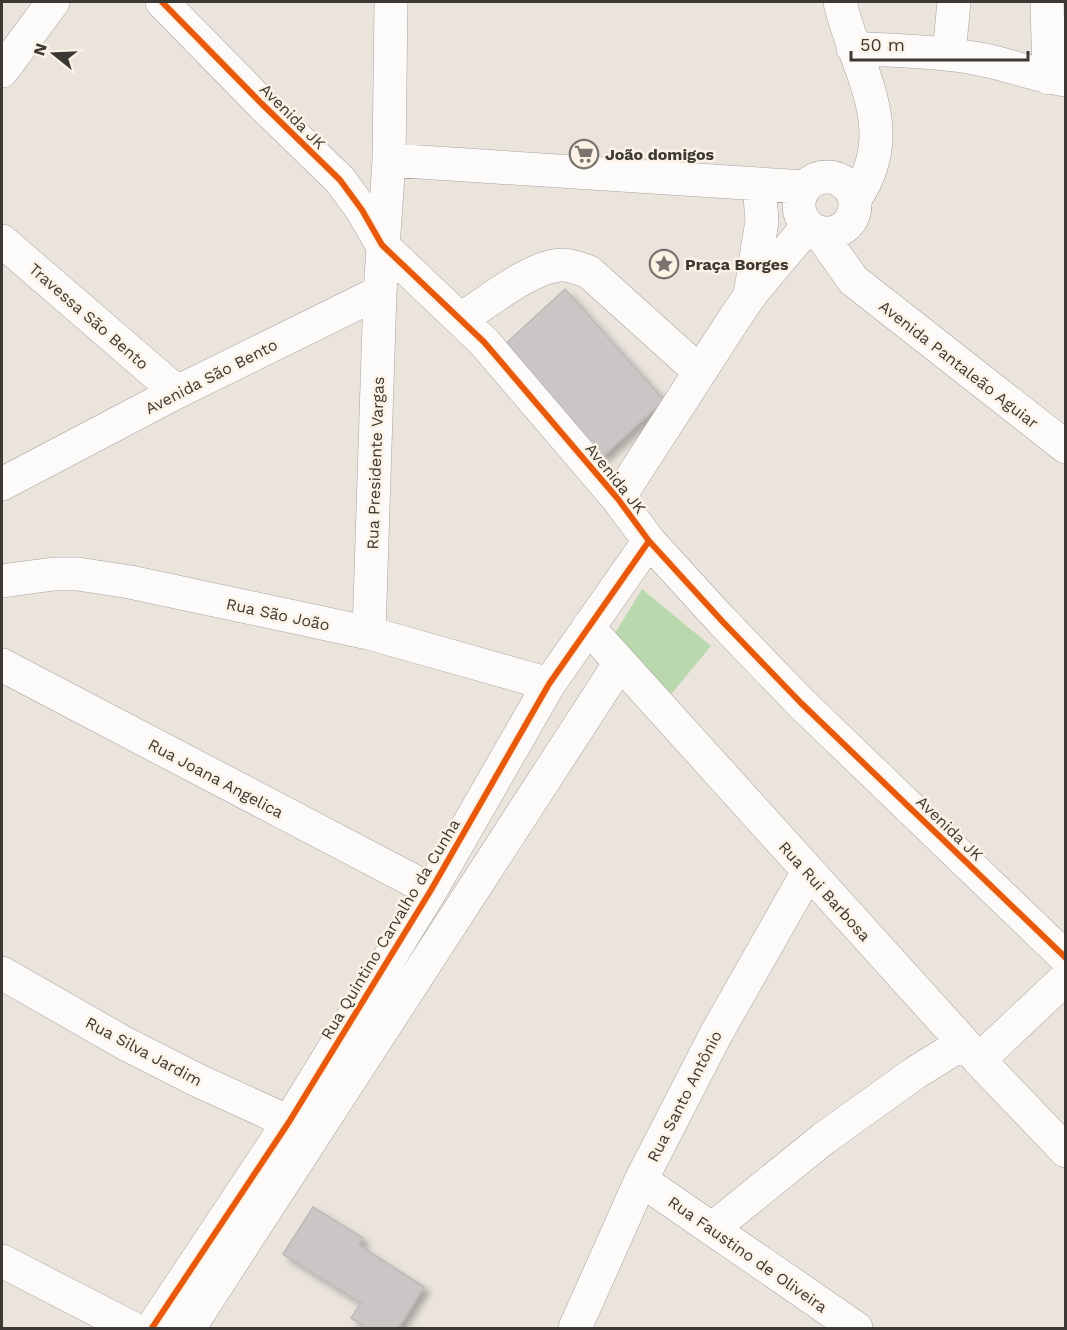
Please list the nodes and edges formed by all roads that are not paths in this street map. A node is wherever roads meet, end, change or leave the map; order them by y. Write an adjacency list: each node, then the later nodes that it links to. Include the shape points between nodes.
1 (53, 2): 9 (street)
2 (162, 2): 18 (street, Avenida JK, via 340,180)
3 (392, 2): 12 (street)
4 (840, 2): 7 (street)
5 (954, 2): 8 (street)
6 (1047, 2): 10 (street)
7 (853, 48): 8 (street); 11 (street, via 864,71)
8 (950, 54): 10 (street)
9 (2, 71)
10 (1057, 79)
11 (876, 129): 13 (street, via 845,163); 15 (street, via 874,159)
12 (389, 160): 14 (street); 18 (street)
13 (817, 182): 14 (street); 15 (street, via 836,178 848,186); 16 (street, Avenida Pantaleão Aguiar, via 801,195 799,212)
14 (759, 184): 21 (street, via 762,221)
15 (853, 210): 16 (street, via 838,232); 19 (street, via 857,244)
16 (814, 230): 19 (street, Avenida Pantaleão Aguiar); 21 (street)
17 (2, 241): 24 (street, Travessa São Bento)
18 (382, 245): 20 (street); 22 (street, Avenida JK)
19 (853, 280): 25 (street, Avenida Pantaleão Aguiar)
20 (380, 292): 24 (street, Avenida São Bento); 31 (street, Rua Presidente Vargas)
21 (750, 296): 23 (street)
22 (461, 319): 23 (street, via 528,276 562,265 573,267 589,272); 27 (street, Avenida JK)
23 (700, 372): 27 (street)
24 (177, 392): 26 (street, Avenida São Bento)
25 (1065, 447)
26 (2, 484)
27 (618, 499): 28 (street, Avenida JK)
28 (649, 541): 30 (street, Rua Quintino Carvalho da Cunha); 37 (street, Avenida JK, via 801,703)
29 (2, 581): 31 (street, Rua São João, via 78,574)
30 (588, 627): 32 (street, Rua Rui Barbosa); 34 (street, Rua Quintino Carvalho da Cunha)
31 (369, 633): 34 (street, Rua São João)
32 (620, 663): 35 (street, Rua Rui Barbosa); 48 (street)
33 (2, 665): 36 (street, Rua Joana Angelica)
34 (549, 684): 36 (street, Rua Quintino Carvalho da Cunha)
35 (808, 872): 40 (street, Rua Rui Barbosa); 43 (street, Rua Santo Antônio, via 716,1034)
36 (431, 890): 41 (street, Rua Quintino Carvalho da Cunha)
37 (1065, 958)
38 (2, 973): 41 (street, Rua Silva Jardim, via 124,1043)
39 (1065, 978): 40 (street)
40 (971, 1052): 42 (street, Rua Rui Barbosa); 44 (street, via 915,1073 840,1126)
41 (289, 1122): 47 (street, Rua Quintino Carvalho da Cunha)
42 (1065, 1151)
43 (641, 1180): 44 (street, Rua Faustino de Oliveira); 49 (street, Rua Santo Antônio)
44 (712, 1229): 50 (street, Rua Faustino de Oliveira)
45 (2, 1261): 46 (street)
46 (132, 1329)
47 (152, 1329)
48 (189, 1329)
49 (575, 1329)
50 (856, 1329)

